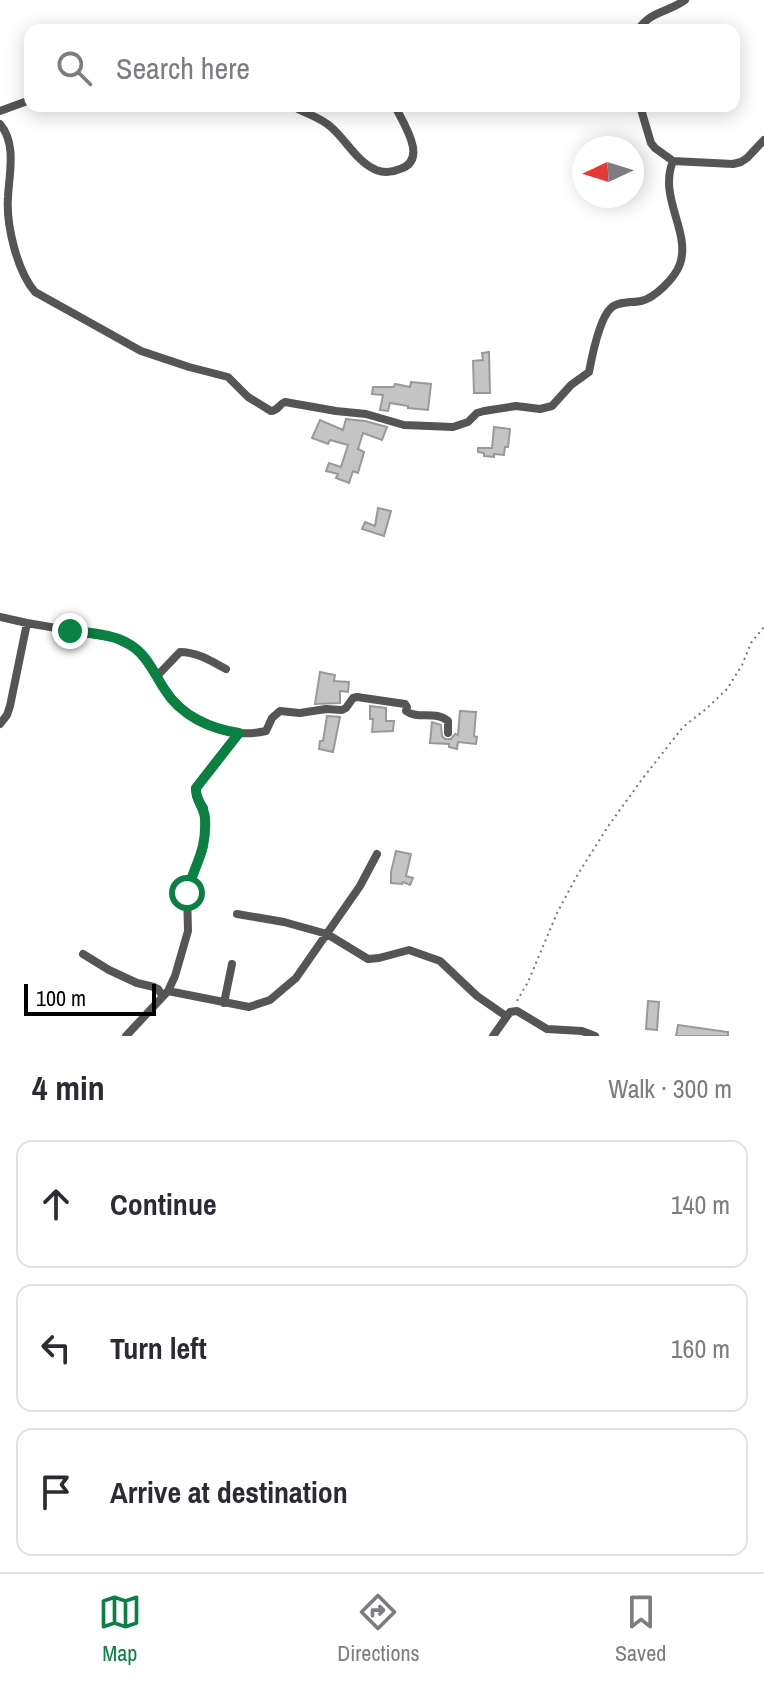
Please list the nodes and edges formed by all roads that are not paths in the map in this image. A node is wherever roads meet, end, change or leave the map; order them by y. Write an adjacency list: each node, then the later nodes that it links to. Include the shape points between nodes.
1 (685, 0): 2 (street)
2 (642, 24)
3 (24, 102): 4 (street)
4 (0, 111)
5 (305, 112): 6 (street, via 335,129 374,169 388,172 414,161)
6 (398, 112)
7 (642, 112): 10 (street, via 651,143)
8 (0, 124): 10 (street, via 8,138 12,169 10,229 35,292 141,351 228,377 271,411 285,402 404,425 447,427 484,411 552,406 589,372 611,307 650,298 680,263 679,226 670,196)
9 (764, 140): 10 (street, via 737,164)
10 (673, 161)
11 (0, 617): 12 (street)
12 (27, 623): 14 (street, via 114,638 138,650); 15 (street, via 9,711)
13 (226, 669): 14 (street, via 183,651)
14 (157, 676): 16 (street, via 188,713 209,727)
15 (0, 724)
16 (239, 733): 17 (street, via 266,731 280,711 342,710 357,697 405,704 411,715 443,716); 23 (street, via 196,788 204,808 204,845 187,893 188,931)
17 (448, 733)
18 (377, 854): 20 (street)
19 (237, 914): 20 (street)
20 (327, 934): 24 (street, via 278,995 249,1007); 25 (street, via 368,959 409,950 433,957 477,996)
21 (83, 954): 23 (street)
22 (232, 964): 24 (street)
23 (165, 993): 24 (street); 26 (street)
24 (224, 1003)
25 (508, 1014): 27 (street); 28 (street, via 518,1011 547,1029)
26 (126, 1036)
27 (493, 1036)
28 (595, 1036)

